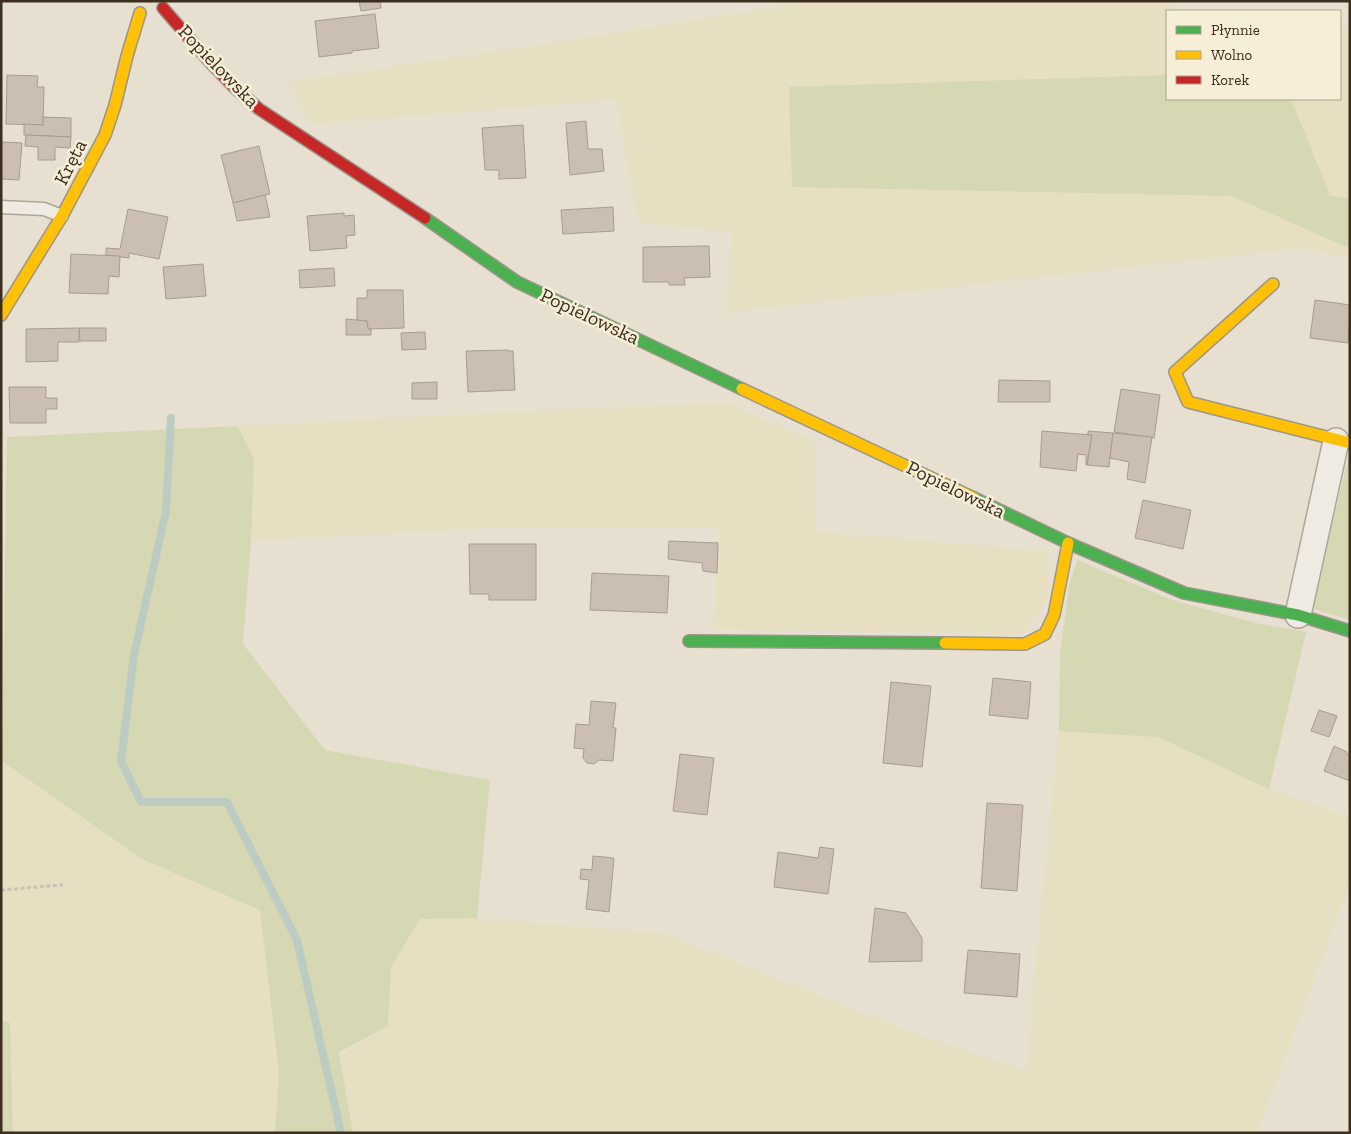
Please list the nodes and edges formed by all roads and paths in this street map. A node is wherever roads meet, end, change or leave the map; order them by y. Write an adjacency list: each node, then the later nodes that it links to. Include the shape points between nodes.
1 (150, 6): 3 (street, Kręta, via 126,56 105,134); 7 (street, Popielowska, via 259,109 392,195 517,282)
2 (1, 207): 3 (lane, via 44,209)
3 (62, 216): 5 (street, Kręta)
4 (1273, 284): 6 (street, via 1175,372 1188,402)
5 (1, 316)
6 (1343, 442): 8 (street)
7 (1068, 543): 8 (street, Popielowska, via 1184,592); 10 (street, via 1054,616 1045,634 1025,644)
8 (1298, 615): 9 (street, Popielowska)
9 (1350, 632)
10 (689, 640)
11 (63, 885): 12 (path)
12 (1, 890)

